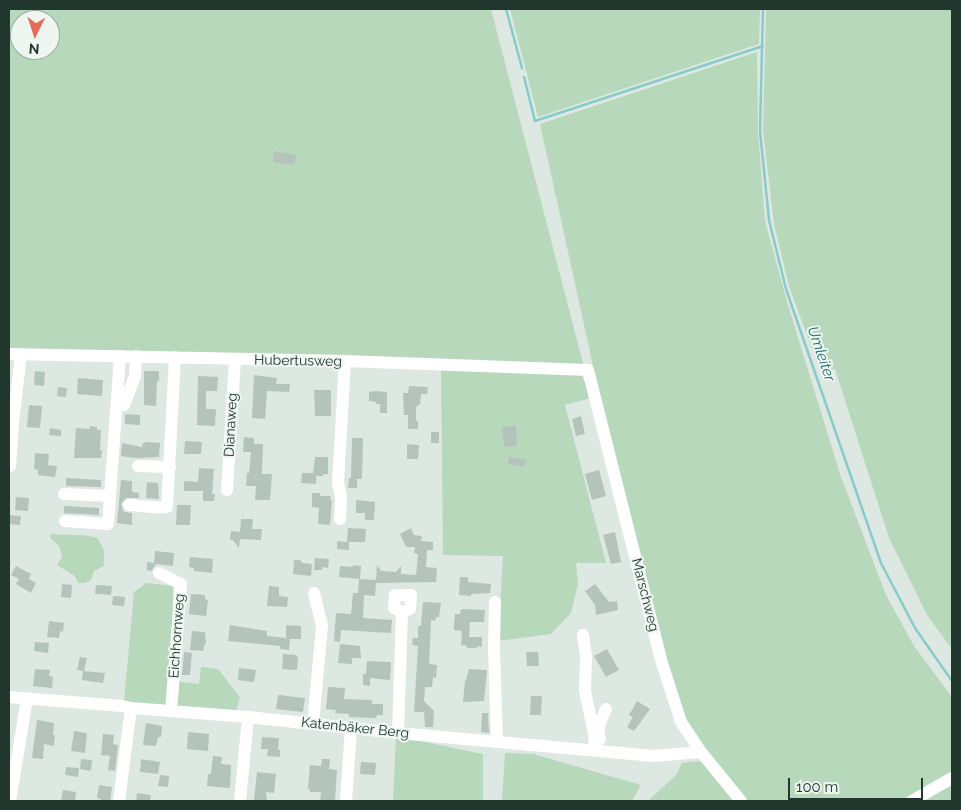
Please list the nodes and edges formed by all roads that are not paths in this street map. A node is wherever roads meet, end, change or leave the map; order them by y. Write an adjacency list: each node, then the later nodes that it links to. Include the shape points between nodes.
1 (15, 354): 2 (street, Hubertusweg); 9 (street)
2 (120, 356): 3 (street, Hubertusweg); 14 (street)
3 (136, 356): 4 (street, Hubertusweg); 8 (street, via 135,376)
4 (175, 357): 5 (street, Hubertusweg); 11 (street)
5 (235, 360): 6 (street, Hubertusweg); 12 (street, Dianaweg)
6 (344, 361): 7 (street, Hubertusweg); 16 (street, via 338,483)
7 (588, 370): 34 (street, Marschweg, via 661,660 681,722)
8 (124, 405)
9 (10, 466)
10 (138, 466): 11 (street)
11 (170, 467): 15 (street, via 167,507)
12 (227, 490)
13 (64, 494): 14 (street)
14 (110, 496): 17 (street, via 108,524)
15 (130, 505)
16 (340, 518)
17 (65, 521)
18 (159, 573): 27 (street, Eichhornweg, via 181,584)
19 (314, 593): 29 (street, via 322,626)
20 (495, 602): 32 (street)
21 (402, 612): 31 (street)
22 (583, 635): 33 (street, via 585,691)
23 (9, 697): 24 (street, Katenbäker Berg)
24 (28, 699): 25 (street, Katenbäker Berg); 36 (street)
25 (131, 708): 27 (street, Katenbäker Berg); 37 (street)
26 (606, 709): 33 (street, via 599,727)
27 (172, 711): 28 (street, Katenbäker Berg)
28 (248, 717): 29 (street, Katenbäker Berg); 38 (street)
29 (313, 724): 30 (street, Katenbäker Berg)
30 (352, 728): 31 (street, Katenbäker Berg); 39 (street)
31 (398, 733): 32 (street, Katenbäker Berg)
32 (497, 742): 33 (street, Katenbäker Berg)
33 (599, 751): 34 (street, Katenbäker Berg, via 654,756)
34 (701, 752): 40 (street, Marschweg)
35 (952, 778): 41 (street)
36 (10, 801)
37 (119, 801)
38 (240, 801)
39 (346, 801)
40 (741, 801)
41 (912, 801)

